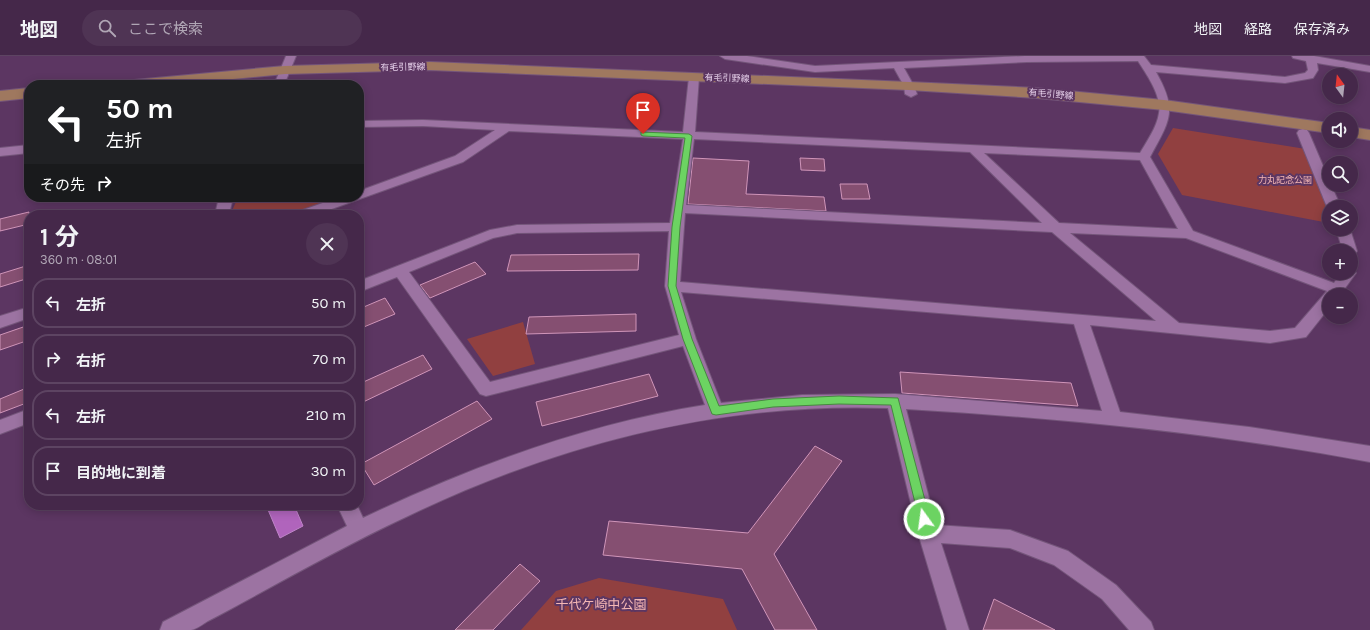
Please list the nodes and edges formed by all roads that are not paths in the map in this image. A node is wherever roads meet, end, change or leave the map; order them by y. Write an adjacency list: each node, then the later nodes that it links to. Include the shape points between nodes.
1 (291, 56): 9 (street)
2 (724, 56): 6 (street, via 815,69)
3 (1297, 56): 5 (street)
4 (1139, 57): 6 (street); 7 (street)
5 (1311, 58): 7 (street, via 1313,70 1309,76 1285,80); 8 (street)
6 (897, 65): 13 (street)
7 (1149, 68): 18 (street)
8 (1370, 69)
9 (282, 78): 10 (main road, 有毛引野線); 11 (main road, 有毛引野線); 12 (main road, 有毛引野線, via 425,73)
10 (237, 80)
11 (258, 80)
12 (694, 81): 13 (main road, 有毛引野線); 24 (street)
13 (910, 90): 18 (main road, 有毛引野線)
14 (24, 94): 15 (main road)
15 (0, 96)
16 (24, 100): 17 (main road)
17 (0, 102)
18 (1165, 109): 21 (main road, 有毛引野線); 22 (main road, 有毛引野線); 32 (street)
19 (364, 124): 20 (street, via 423,123)
20 (507, 127): 24 (street); 33 (street, via 459,160)
21 (1322, 127)
22 (1303, 133): 25 (main road, 有毛引野線); 34 (street)
23 (1358, 133): 26 (main road)
24 (689, 136): 30 (street); 36 (street)
25 (1322, 136)
26 (1370, 136)
27 (1358, 142): 28 (main road)
28 (1370, 144)
29 (24, 150): 31 (street)
30 (974, 150): 32 (street); 39 (street)
31 (0, 152)
32 (1144, 158): 40 (street)
33 (364, 193)
34 (1331, 200)
35 (339, 202): 37 (street)
36 (680, 209): 38 (street); 39 (street)
37 (316, 210)
38 (676, 227): 41 (street, via 517,229 490,234); 44 (street)
39 (1055, 227): 40 (street); 51 (street)
40 (1188, 234): 46 (street)
41 (400, 270): 43 (street); 52 (street, via 486,389)
42 (1343, 280): 45 (street)
43 (364, 285)
44 (672, 286): 49 (street); 52 (street)
45 (1337, 288)
46 (1322, 290)
47 (1322, 306): 51 (street, via 1300,333 1270,337)
48 (24, 314): 50 (street)
49 (1080, 319): 51 (street); 56 (street)
50 (0, 322)
51 (1175, 328)
52 (688, 339): 54 (street)
53 (895, 401): 54 (street, via 773,403); 56 (street); 61 (street)
54 (716, 411): 60 (street, via 634,426 544,452 470,479)
55 (24, 418): 57 (street)
56 (1113, 418): 58 (street, via 1255,434)
57 (0, 427)
58 (1370, 454)
59 (349, 510): 60 (street)
60 (359, 530): 62 (street)
61 (928, 533): 63 (street); 64 (street, via 1010,539 1060,558 1109,592)
62 (171, 630)
63 (958, 630)
64 (1143, 630)

